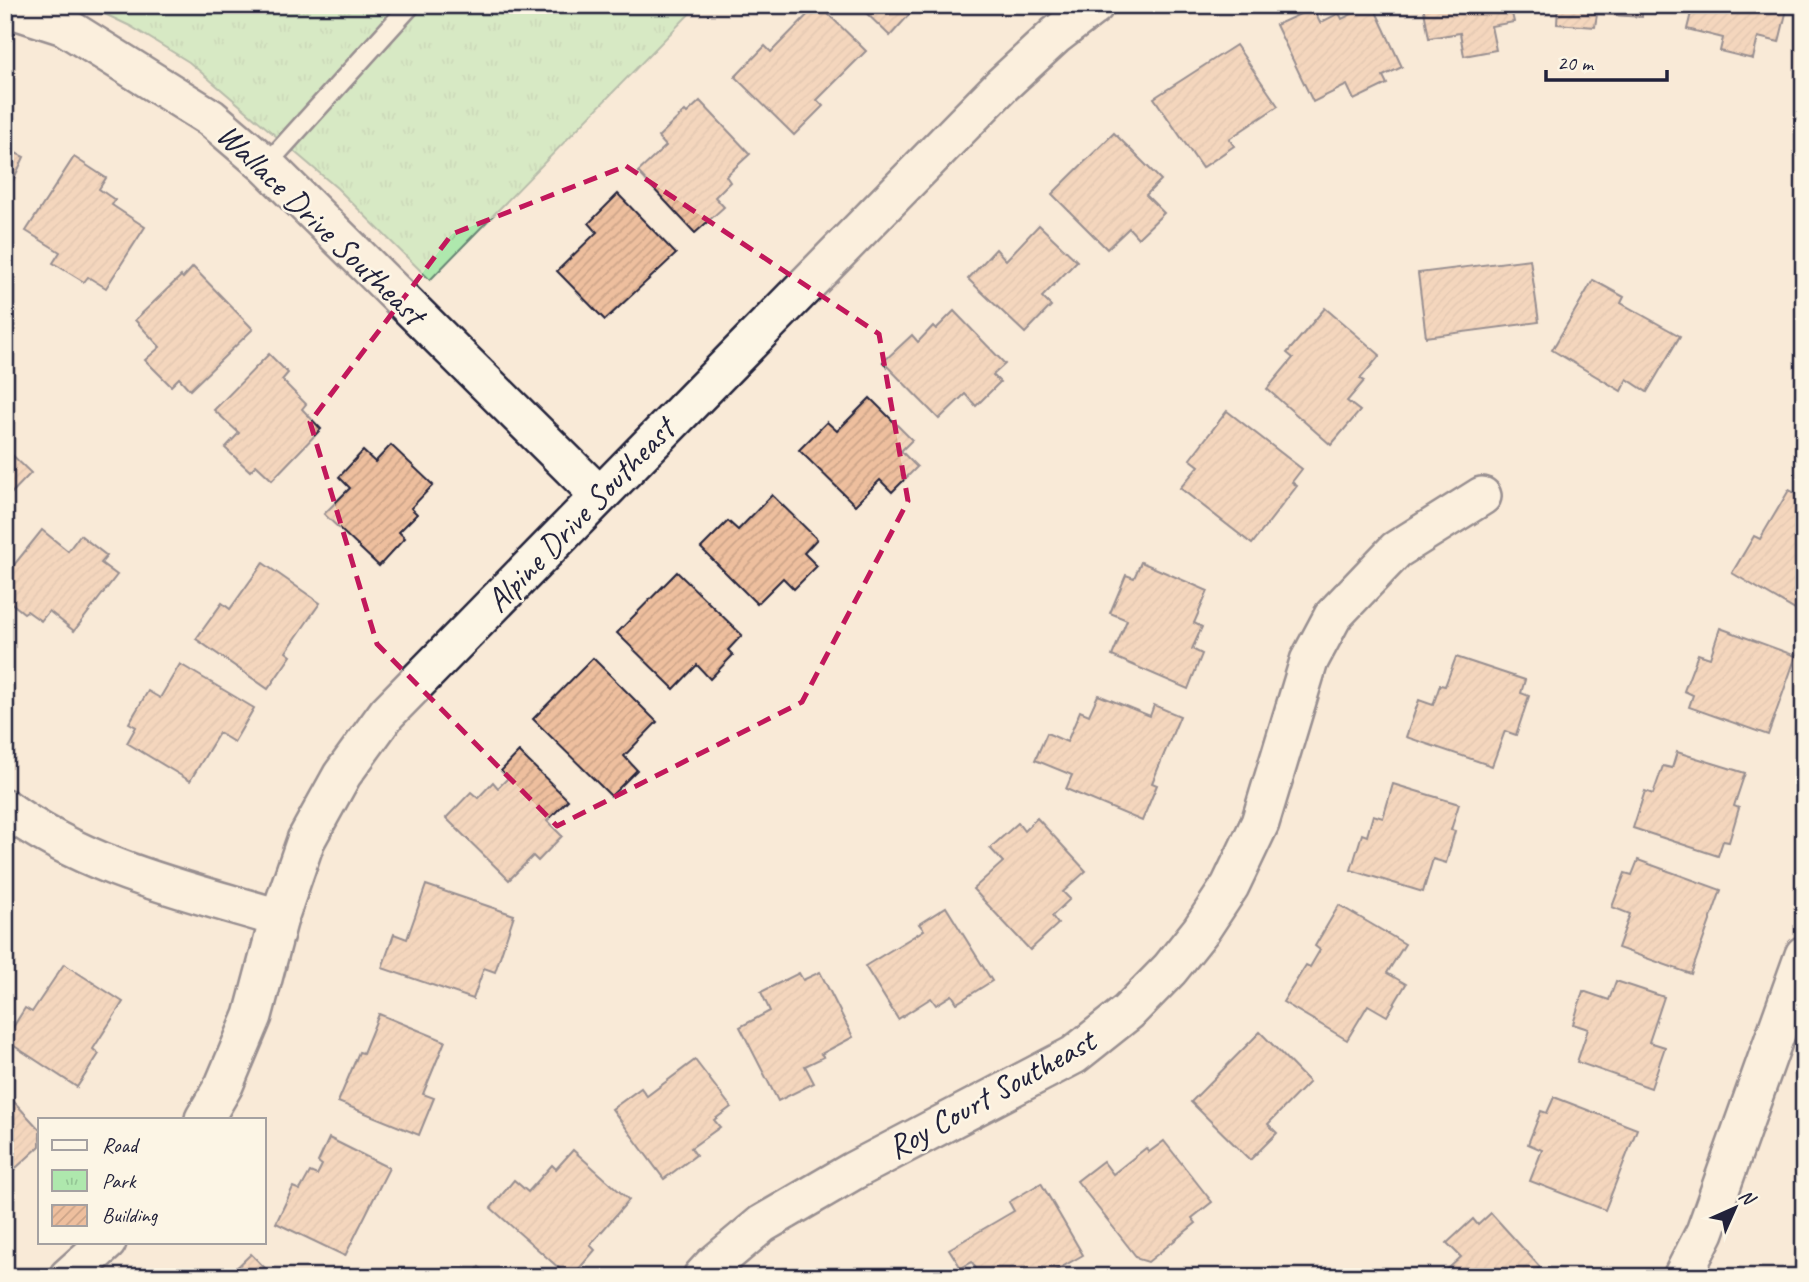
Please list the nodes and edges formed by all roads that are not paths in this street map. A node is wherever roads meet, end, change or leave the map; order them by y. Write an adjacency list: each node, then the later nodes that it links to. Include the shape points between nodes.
1 (1095, 5): 5 (street, Alpine Drive Southeast, via 1002,85)
2 (410, 6): 4 (lane)
3 (5, 7): 4 (street, Wallace Drive Southeast, via 64,26 211,118)
4 (265, 165): 5 (street, Wallace Drive Southeast)
5 (599, 495): 8 (street, Alpine Drive Southeast, via 387,713 342,775 306,840)
6 (1482, 496): 13 (street, Roy Court Southeast, via 1396,550 1333,616 1309,661 1260,823 1230,886 1170,969 1128,1012 1074,1055 762,1224)
7 (5, 808): 8 (street, via 72,849 131,874)
8 (279, 918): 10 (street, Alpine Drive Southeast, via 253,1016 224,1086)
9 (1804, 956): 14 (street, via 1705,1232)
10 (205, 1118)
11 (105, 1244): 12 (street)
12 (68, 1277)
13 (702, 1277)
14 (1682, 1277)

